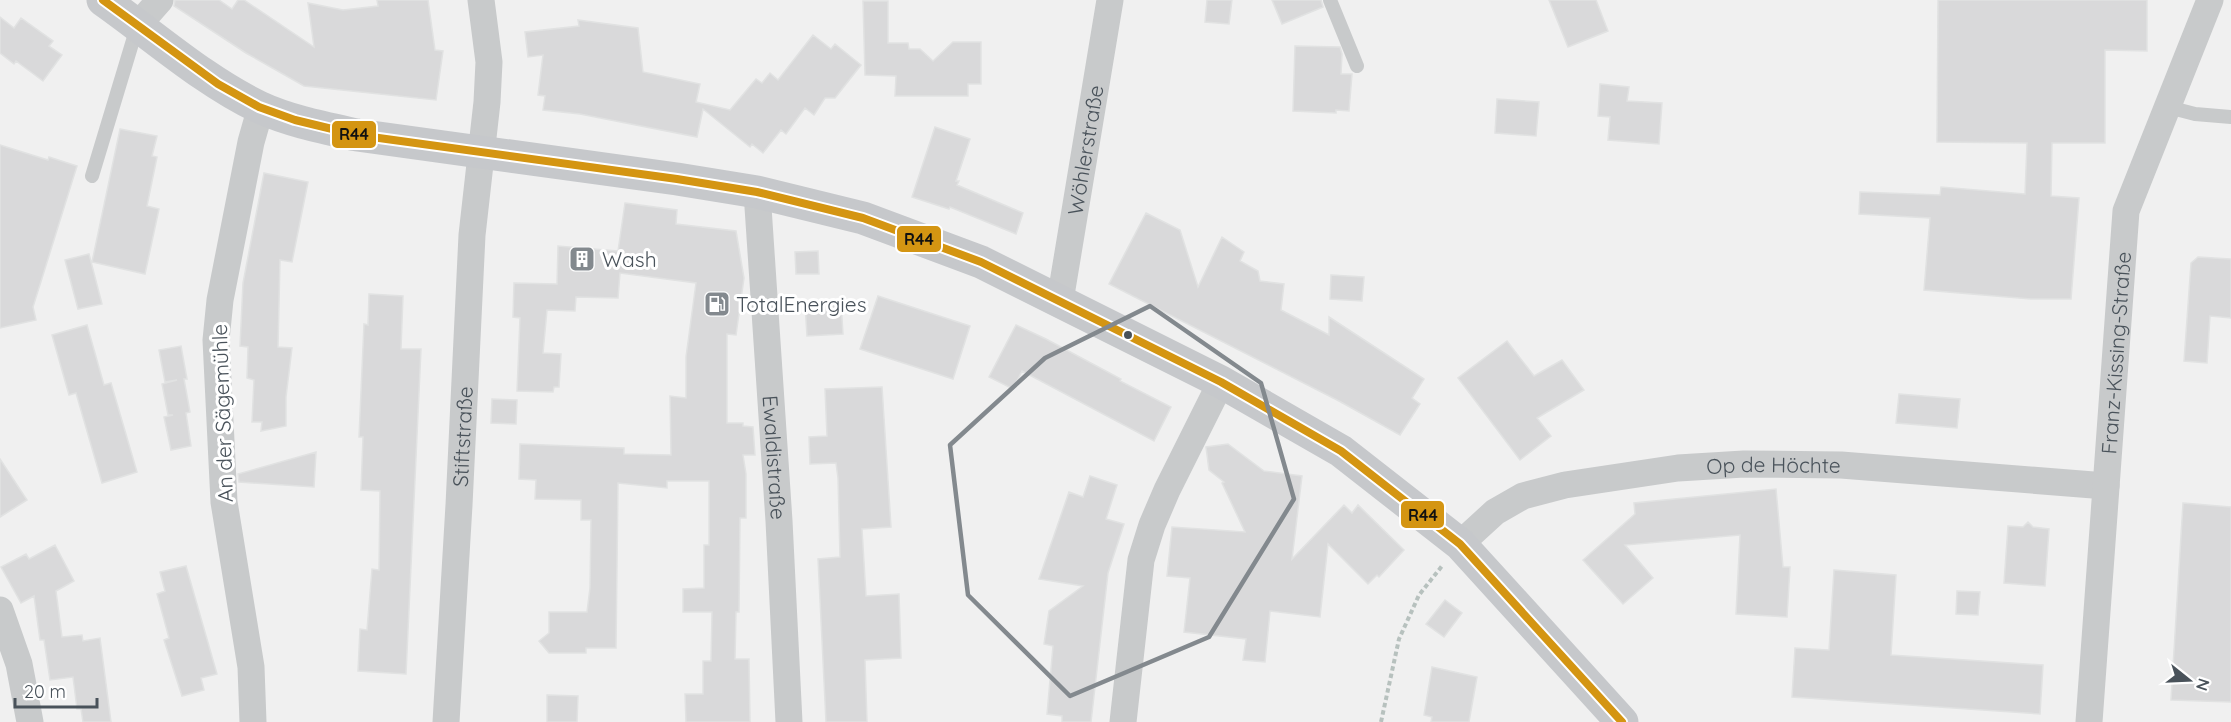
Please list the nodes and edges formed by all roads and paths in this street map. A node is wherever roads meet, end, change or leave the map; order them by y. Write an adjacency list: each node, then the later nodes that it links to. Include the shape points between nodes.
1 (103, 0): 7 (main road)
2 (160, 0): 7 (street)
3 (481, 0): 12 (street, Stiftstraße, via 489,62)
4 (1110, 0): 15 (street, Wöhlerstraße)
5 (1330, 0): 8 (lane)
6 (2210, 0): 10 (street, Franz-Kissing-Straße)
7 (138, 25): 9 (main road, via 220,85); 13 (lane)
8 (1357, 66)
9 (261, 107): 12 (main road, via 357,135); 21 (street, An der Sägemühle, via 222,288 216,339 224,502 251,667)
10 (2168, 107): 11 (lane); 17 (street, Franz-Kissing-Straße, via 2126,211)
11 (2231, 117)
12 (481, 151): 14 (main road); 22 (street, Stiftstraße, via 472,235)
13 (92, 176)
14 (757, 192): 15 (main road, via 863,218 927,241 981,262); 23 (street, Ewaldistraße, via 780,522)
15 (1060, 301): 16 (main road)
16 (1221, 382): 18 (main road, via 1341,451); 24 (street, via 1152,525 1142,560)
17 (2106, 486): 18 (street, Op de Höchte, via 1841,465 1678,468 1565,484 1523,496 1495,512); 27 (street, Franz-Kissing-Straße)
18 (1460, 544): 25 (path, via 1419,595 1399,639); 26 (main road)
19 (0, 610): 20 (street, via 19,664)
20 (30, 722)
21 (253, 722)
22 (446, 722)
23 (789, 722)
24 (1123, 722)
25 (1381, 722)
26 (1622, 722)
27 (2089, 722)

